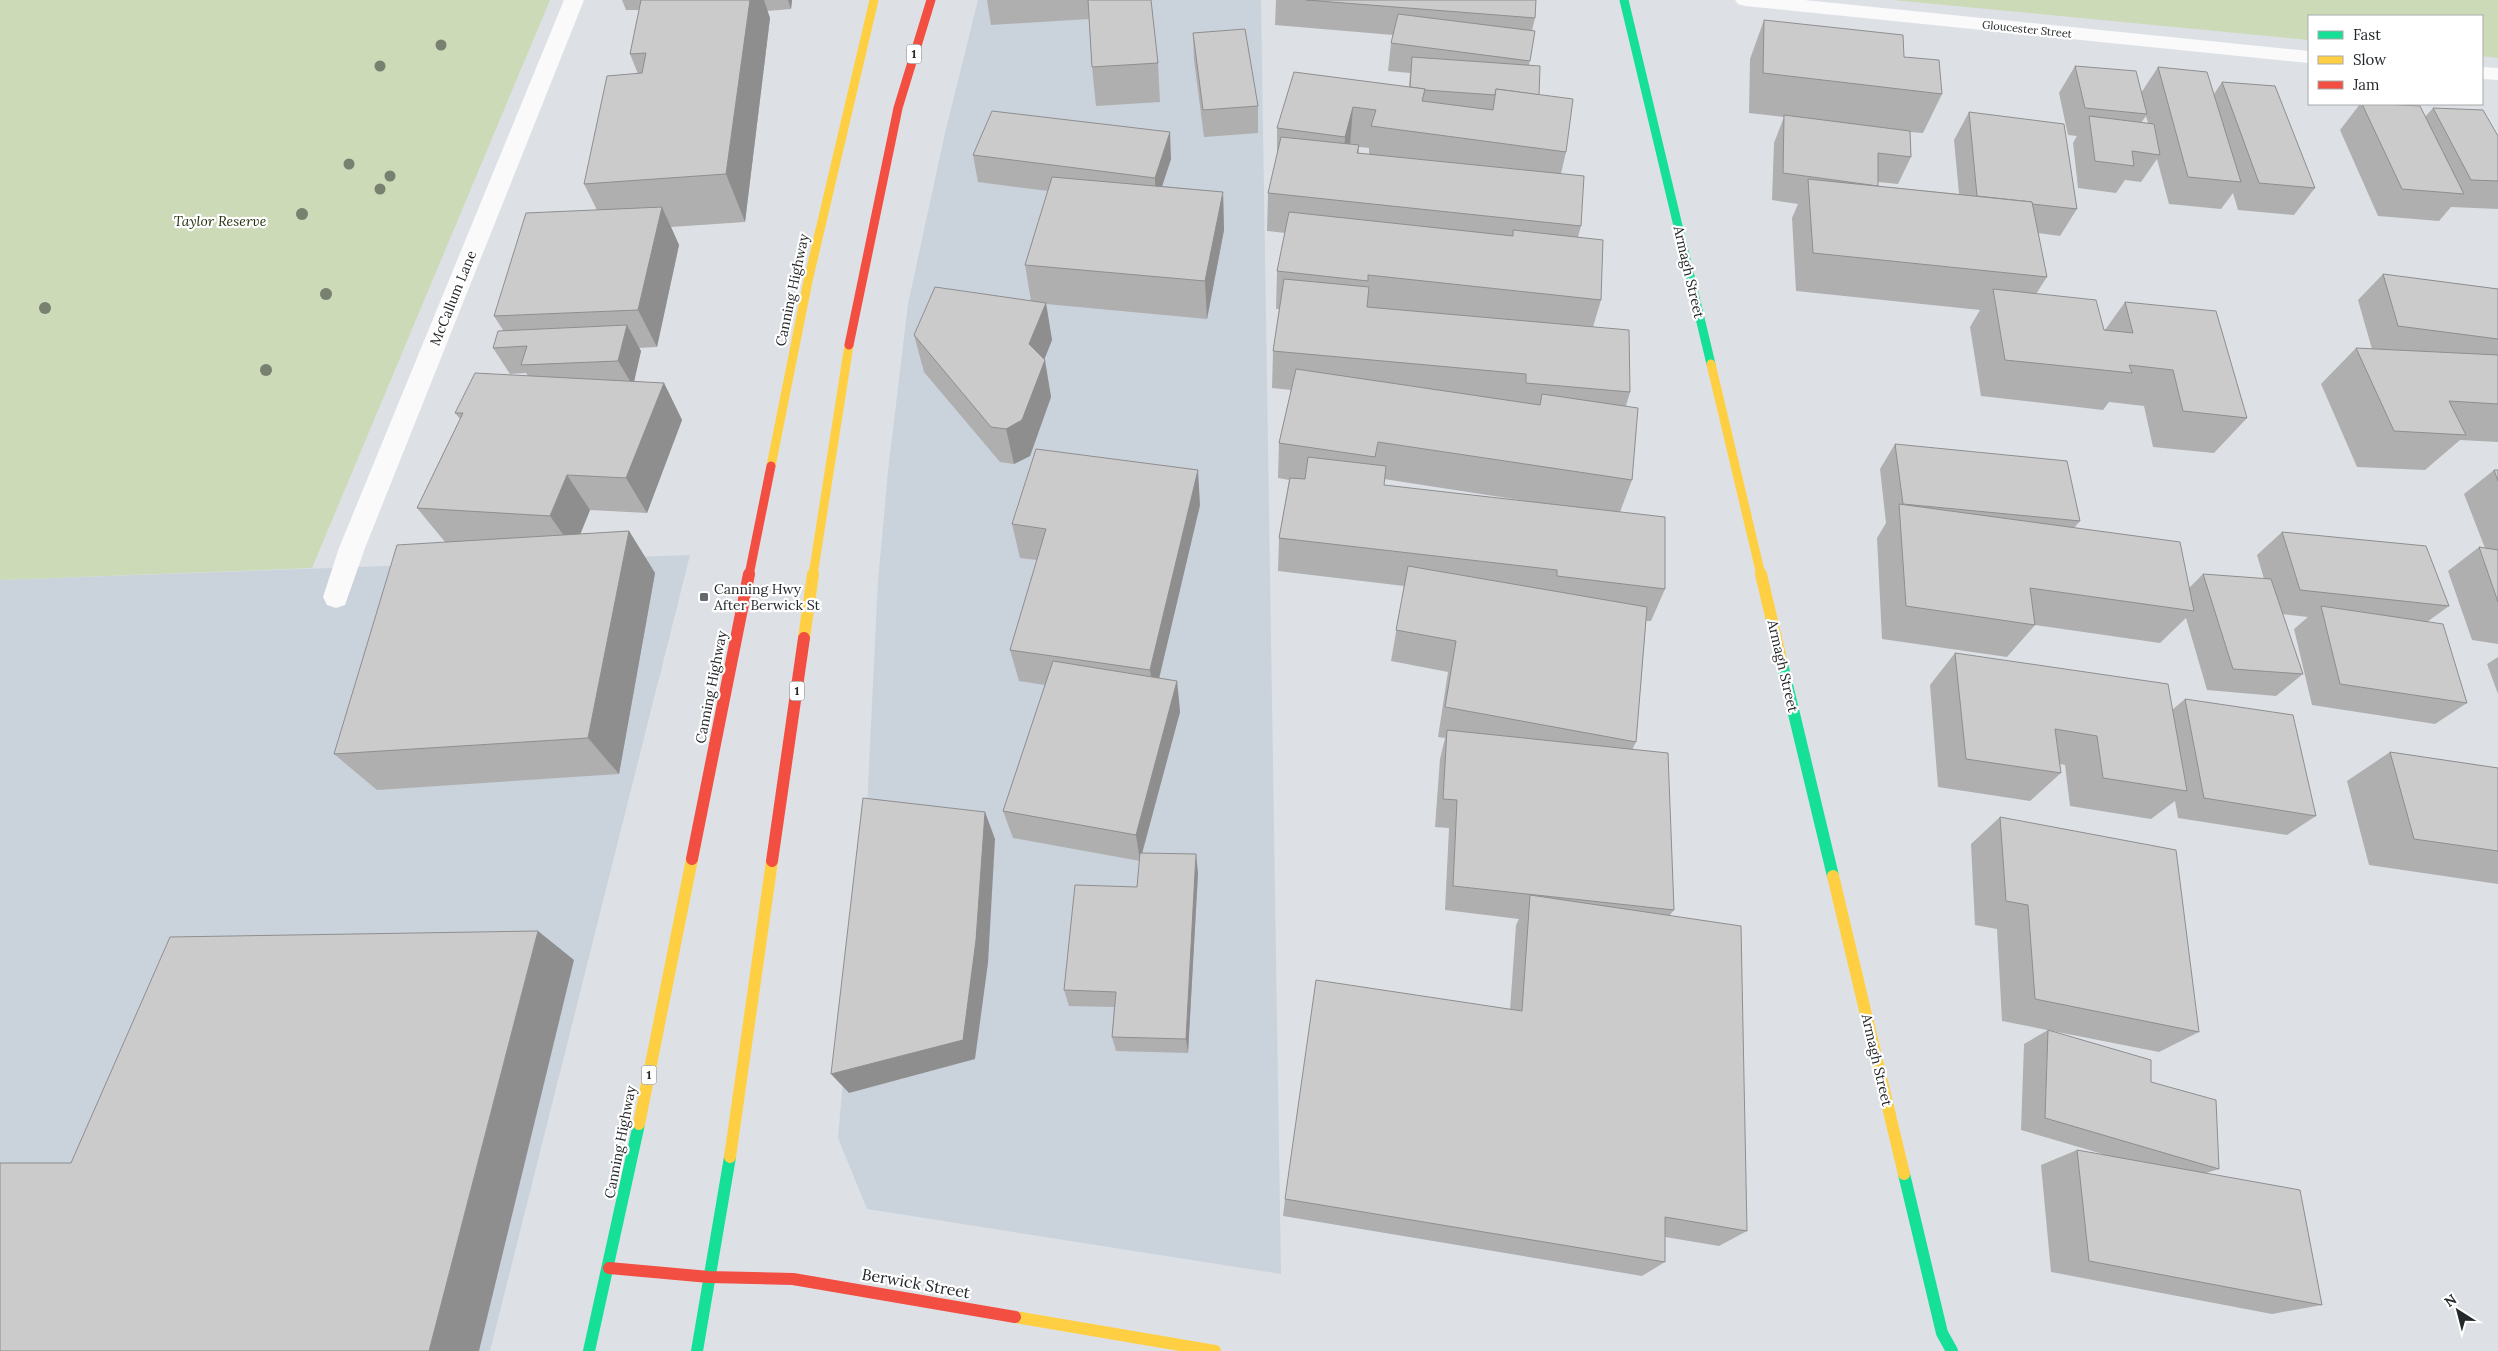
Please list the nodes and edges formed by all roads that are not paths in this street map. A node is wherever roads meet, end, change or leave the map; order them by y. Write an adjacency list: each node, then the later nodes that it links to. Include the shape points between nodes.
1 (574, 0): 9 (street, McCallum Lane, via 352,548)
2 (874, 0): 10 (main road, Canning Highway / 1, via 808,281)
3 (931, 0): 11 (main road, 1, via 898,108 859,289 828,468 730,1160)
4 (1624, 0): 12 (main road, Armagh Street)
5 (1745, 0): 6 (street, Gloucester Street)
6 (2308, 57)
7 (2483, 73): 8 (street)
8 (2498, 74)
9 (336, 597)
10 (609, 1268): 11 (main road, Berwick Street); 13 (main road, Canning Highway / 1)
11 (709, 1277): 14 (main road, 1); 15 (main road, Berwick Street, via 793,1280)
12 (1943, 1345)
13 (589, 1351)
14 (697, 1351)
15 (1215, 1351)

